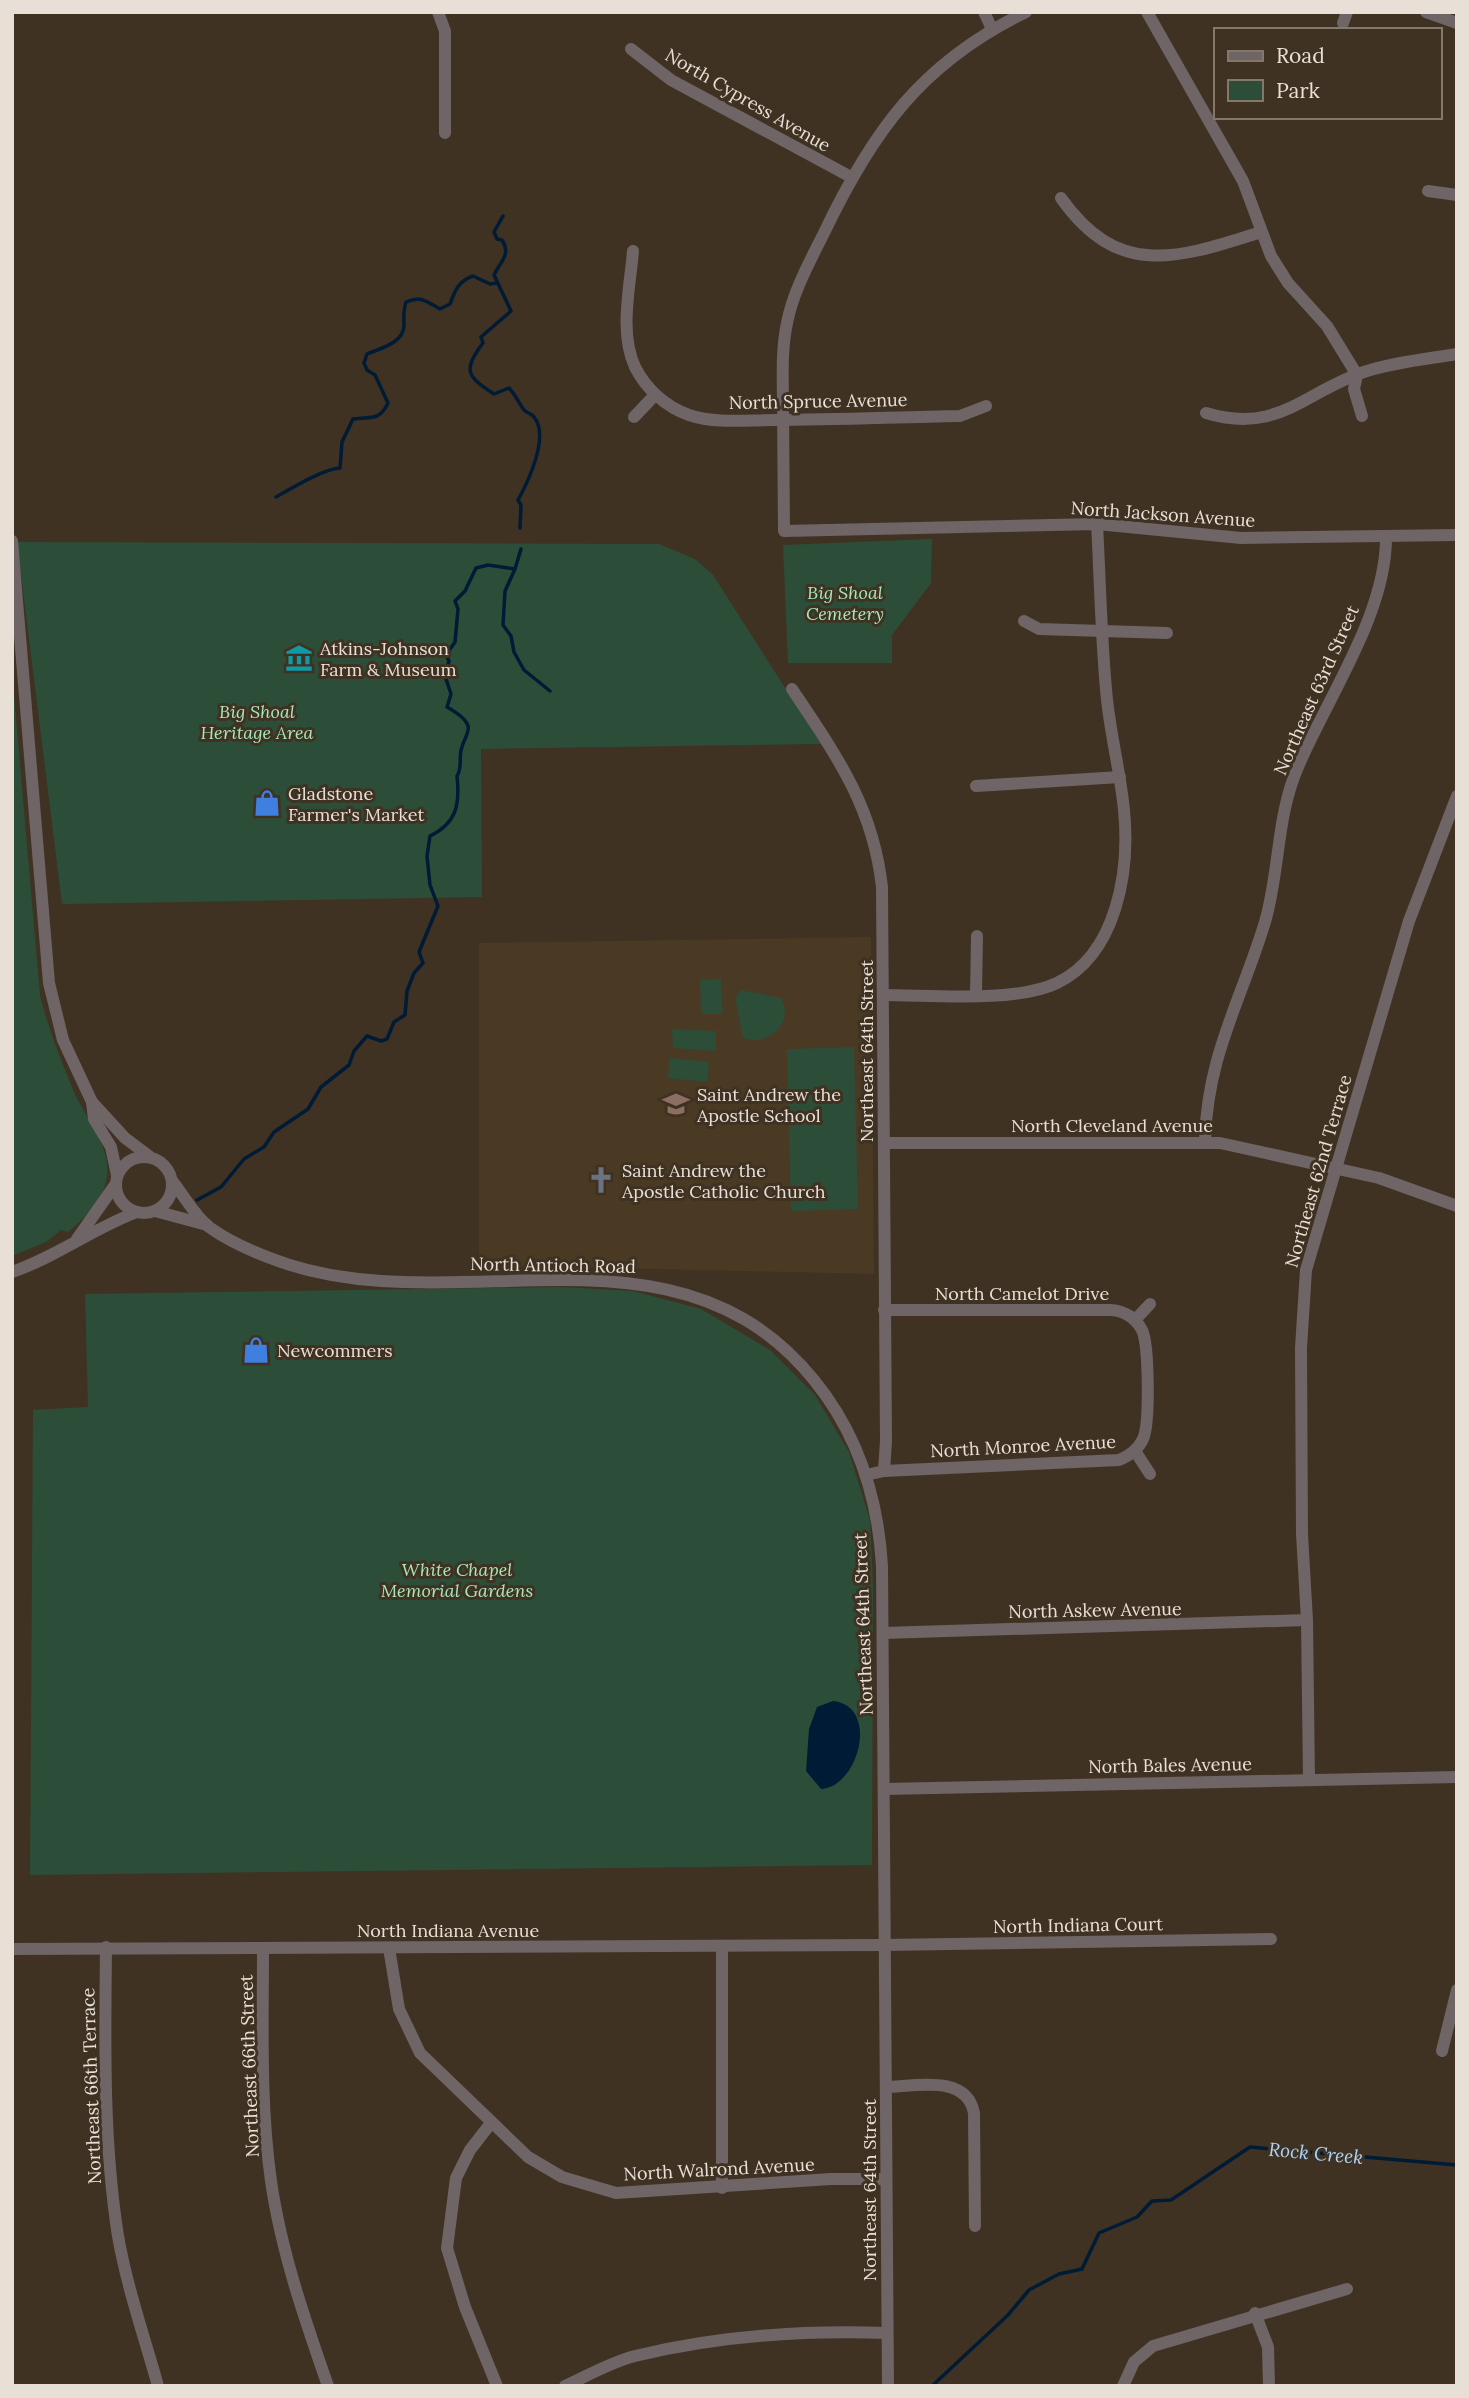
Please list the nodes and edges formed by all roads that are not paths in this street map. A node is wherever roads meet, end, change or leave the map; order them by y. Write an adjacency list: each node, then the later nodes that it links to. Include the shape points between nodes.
1 (438, 12): 9 (street, via 445,31)
2 (984, 12): 7 (street)
3 (1026, 12): 7 (street)
4 (1147, 12): 14 (street, via 1243,181)
5 (1426, 12): 6 (street)
6 (1457, 23)
7 (992, 29): 10 (street, via 946,61 912,93)
8 (631, 49): 10 (street, North Cypress Avenue, via 671,80)
9 (444, 133)
10 (850, 177): 23 (street, via 792,304 784,341)
11 (1427, 191): 12 (street)
12 (1457, 195)
13 (1061, 198): 14 (street, via 1089,232 1139,256 1171,257)
14 (1261, 232): 17 (street, via 1288,283 1327,326)
15 (633, 251): 18 (street, North Spruce Avenue, via 627,338 635,366)
16 (1457, 354): 17 (street)
17 (1357, 375): 20 (street, via 1272,416 1242,421); 21 (street, via 1354,389)
18 (655, 395): 22 (street); 23 (street, North Spruce Avenue, via 674,409 701,419)
19 (986, 406): 23 (street, North Spruce Avenue, via 960,416)
20 (1206, 413)
21 (1362, 416)
22 (634, 417)
23 (783, 420): 24 (street, North Jackson Avenue, via 784,531)
24 (1097, 524): 26 (street, North Jackson Avenue, via 1241,538); 29 (street)
25 (1457, 535): 26 (street, North Jackson Avenue)
26 (1386, 536): 39 (street, Northeast 63rd Street, via 1381,587 1297,768 1286,803 1264,924 1214,1062)
27 (12, 541): 38 (street, via 49,982 63,1040)
28 (1024, 621): 29 (street, via 1039,629)
29 (1103, 632): 30 (street); 32 (street, via 1106,691)
30 (1167, 633)
31 (792, 689): 37 (street, Northeast 64th Street, via 862,802 876,842 882,887)
32 (1120, 777): 33 (street); 36 (street, via 1125,813 1123,862 1118,895 1102,942 1082,966 1050,986 1014,994)
33 (976, 786)
34 (1457, 796): 42 (street, Northeast 62nd Terrace, via 1409,921)
35 (977, 936): 36 (street)
36 (976, 994): 37 (street)
37 (883, 995): 40 (street, Northeast 64th Street)
38 (92, 1102): 41 (street); 43 (street, via 94,1119 111,1147)
39 (1205, 1141): 40 (street, North Cleveland Avenue); 42 (street, North Cleveland Avenue)
40 (884, 1143): 52 (street, Northeast 64th Street)
41 (149, 1156): 43 (street, via 129,1160); 44 (street, via 166,1166)
42 (1335, 1167): 45 (street, North Cleveland Avenue, via 1411,1187); 58 (street, Northeast 62nd Terrace, via 1306,1270 1301,1348)
43 (116, 1180): 47 (street, via 122,1203); 49 (street)
44 (173, 1182): 46 (street, via 169,1199); 48 (street, North Antioch Road)
45 (1457, 1206)
46 (155, 1211): 47 (street); 48 (street, North Antioch Road)
47 (137, 1212): 49 (street)
48 (207, 1225): 57 (street, North Antioch Road, via 264,1256 340,1278 402,1282 614,1280 685,1293 734,1315 786,1349 839,1415)
49 (77, 1240): 50 (street)
50 (12, 1272)
51 (1150, 1304): 53 (street)
52 (884, 1310): 53 (street, North Camelot Drive, via 1111,1310); 55 (street, Northeast 64th Street)
53 (1135, 1321): 54 (street, via 1145,1341 1147,1425)
54 (1135, 1451): 55 (street, North Monroe Avenue, via 1119,1461); 56 (street, North Monroe Avenue)
55 (884, 1471): 57 (street)
56 (1150, 1474)
57 (866, 1475): 59 (street, Northeast 64th Street, via 881,1539)
58 (1307, 1620): 59 (street, North Askew Avenue); 61 (street, Northeast 62nd Terrace)
59 (883, 1633): 62 (street, Northeast 64th Street)
60 (1457, 1777): 61 (street, North Bales Avenue)
61 (1309, 1780): 62 (street, North Bales Avenue)
62 (884, 1789): 65 (street, Northeast 64th Street)
63 (1271, 1939): 65 (street, North Indiana Court)
64 (722, 1945): 65 (street, North Indiana Avenue); 68 (street, North Indiana Avenue); 75 (street)
65 (884, 1945): 72 (street, Northeast 64th Street)
66 (106, 1947): 67 (street, North Indiana Avenue); 69 (street, North Indiana Avenue); 80 (street, Northeast 66th Terrace, via 106,2100 112,2189 129,2286)
67 (263, 1948): 68 (street, North Indiana Avenue); 81 (street, Northeast 66th Street, via 263,2092 271,2183 285,2250)
68 (389, 1948): 73 (street, North Walrond Avenue, via 399,2009 420,2053)
69 (12, 1949)
70 (1457, 1990): 71 (street)
71 (1442, 2051)
72 (886, 2087): 74 (street, Northeast 64th Street); 76 (street, via 955,2087 969,2097 974,2113)
73 (491, 2123): 75 (street, North Walrond Avenue, via 545,2168 589,2187 616,2193); 82 (street, via 456,2178 447,2248)
74 (886, 2179): 75 (street, North Walrond Avenue); 79 (street, Northeast 64th Street)
75 (722, 2188)
76 (975, 2226)
77 (1347, 2288): 78 (street)
78 (1255, 2313): 85 (street, via 1153,2346 1134,2362); 86 (street, via 1268,2347)
79 (887, 2333): 83 (street, via 727,2339 632,2356); 84 (street, Northeast 64th Street)
80 (158, 2386)
81 (328, 2386)
82 (497, 2386)
83 (565, 2386)
84 (888, 2386)
85 (1123, 2386)
86 (1269, 2386)

